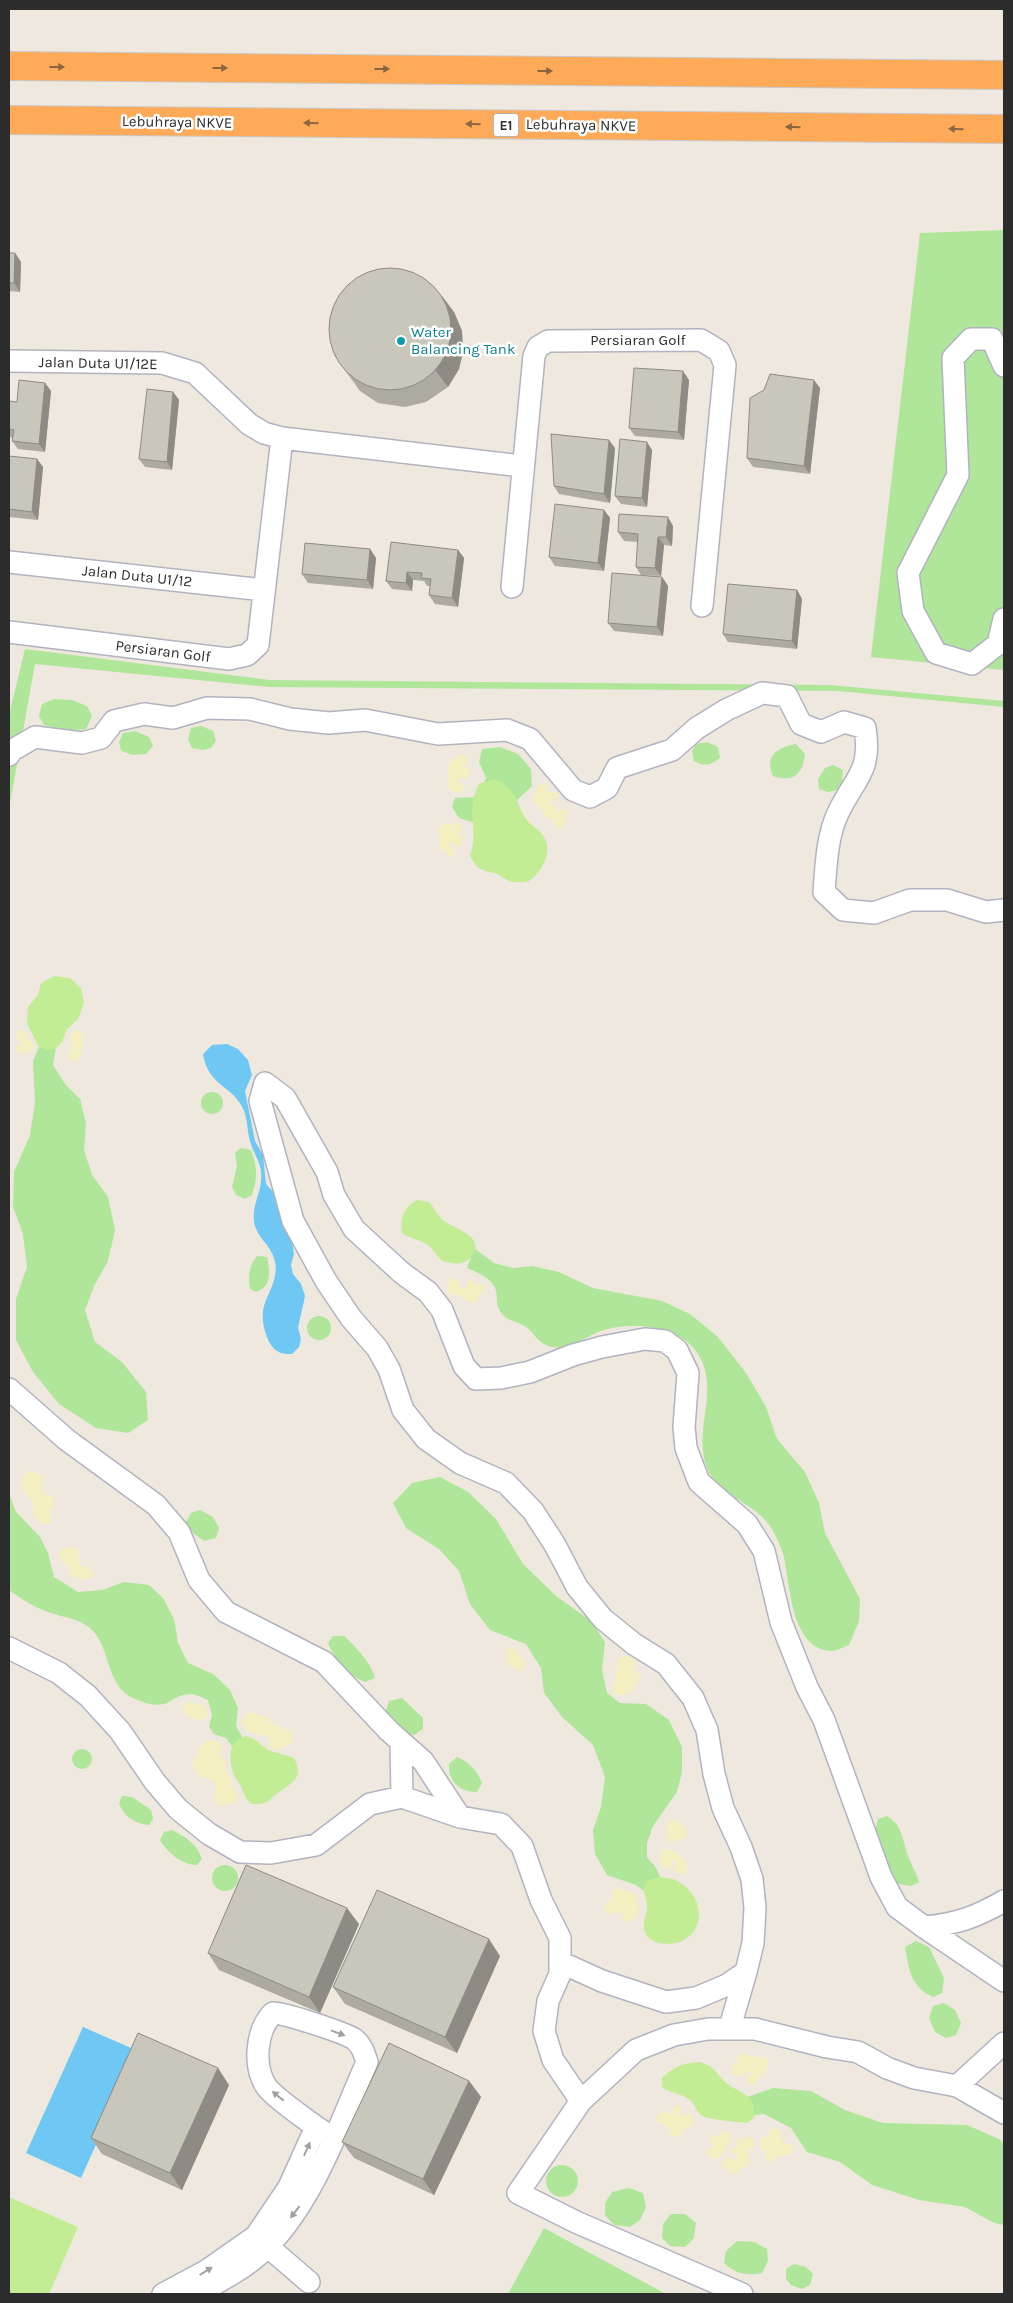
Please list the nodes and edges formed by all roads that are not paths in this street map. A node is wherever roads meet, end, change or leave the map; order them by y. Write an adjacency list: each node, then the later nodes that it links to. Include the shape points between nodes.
1 (9, 66): 2 (highway, one-way to 2)
2 (1004, 75)
3 (9, 120): 4 (highway, Lebuhraya NKVE / E1, one-way to 3)
4 (1004, 129)
5 (9, 362): 7 (street, Jalan Duta U1/12E, via 162,362 196,373 249,424)
6 (1004, 366): 13 (street, via 992,339 970,339 953,358 958,475 908,573 912,611 936,653 972,664 998,644)
7 (282, 438): 8 (street); 11 (street, Persiaran Golf)
8 (522, 466): 10 (street, Persiaran Golf); 12 (street, Persiaran Golf, via 534,356 538,347 548,341 701,340 719,350 725,365)
9 (9, 562): 11 (street, Jalan Duta U1/12)
10 (512, 587)
11 (264, 590): 14 (street, Persiaran Golf, via 258,645 247,655 229,659)
12 (702, 606)
13 (1004, 619)
14 (9, 632)
15 (9, 755): 16 (street, via 35,737 82,743 102,738 114,721 144,714 173,718 207,708 250,710 329,723 365,720 438,734 507,730 530,739 573,790 590,797 607,788 617,768 672,750 697,728 726,710 762,693 788,696 801,724 821,732 844,722 865,728 868,750 861,775 838,814 828,852 824,892 843,910 867,913 910,900 947,900 986,912)
16 (1004, 910)
17 (9, 1389): 19 (street, via 67,1440 156,1505 179,1532 199,1580 226,1612 324,1662)
18 (9, 1648): 20 (street, via 59,1673 88,1696 120,1731 178,1809 209,1834 240,1852 271,1853 316,1845 370,1804)
19 (401, 1742): 20 (street); 21 (street, via 423,1761)
20 (402, 1797): 21 (street)
21 (460, 1817): 24 (street, via 501,1824 522,1846 541,1900 560,1938)
22 (1004, 1901): 23 (street, via 982,1914 954,1924)
23 (924, 1927): 25 (street, via 897,1907 881,1876 824,1720 781,1622 764,1551 746,1524 699,1482 686,1448 684,1427 688,1373 677,1350 664,1341 644,1339 602,1347 530,1372 476,1379 464,1366 442,1310 428,1292 354,1229 285,1098 265,1083 260,1102 293,1221 326,1281 351,1318 377,1348 389,1369 403,1410 426,1439 460,1463 506,1483 533,1510 577,1587 603,1618 634,1644 666,1664 692,1698 707,1730 723,1808 752,1879 754,1916); 26 (street)
24 (560, 1962): 25 (street, via 602,1981 666,2002 696,1998 727,1985); 30 (street, via 560,1974 548,2001 544,2031 553,2060)
25 (746, 1972): 27 (street)
26 (1004, 1981)
27 (730, 2027): 29 (street, via 755,2028 858,2052 914,2078); 30 (street, via 674,2035 636,2050)
28 (1004, 2043): 29 (street)
29 (957, 2086): 31 (street)
30 (581, 2100): 37 (street, via 518,2193 576,2222)
31 (1004, 2113)
32 (325, 2133): 32 (street, one-way to 32, via 266,2086 260,2070 259,2044 264,2026 273,2013 285,2014 353,2039 363,2049 367,2062); 33 (street, via 320,2169 304,2202)
33 (262, 2241): 34 (street); 35 (street, one-way to 33); 36 (street, via 237,2269)
34 (309, 2282)
35 (164, 2294)
36 (197, 2294)
37 (742, 2294)

